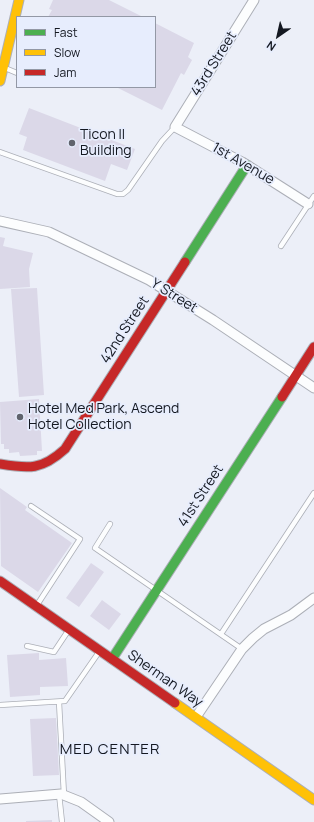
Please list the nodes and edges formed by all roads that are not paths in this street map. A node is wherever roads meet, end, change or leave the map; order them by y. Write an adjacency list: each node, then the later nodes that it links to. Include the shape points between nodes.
1 (19, 0): 3 (street)
2 (254, 0): 6 (street, 43rd Street)
3 (3, 68): 4 (lane); 5 (street)
4 (16, 73)
5 (0, 81)
6 (175, 127): 7 (lane, via 123,194); 8 (street, 1st Avenue)
7 (0, 152)
8 (247, 165): 10 (street, 1st Avenue); 13 (street, 42nd Street)
9 (314, 196): 10 (lane)
10 (308, 204): 12 (lane)
11 (0, 220): 13 (street, Y Street, via 49,232)
12 (281, 246)
13 (167, 290): 15 (street, Y Street); 17 (street, 42nd Street, via 57,458 33,468)
14 (314, 347): 15 (street, 41st Street)
15 (296, 376): 16 (street, Y Street); 22 (street, 41st Street)
16 (314, 388)
17 (0, 464)
18 (314, 493): 26 (lane)
19 (31, 506): 24 (lane, via 80,539)
20 (110, 524): 22 (lane, via 95,548)
21 (0, 581): 24 (street, Sherman Way)
22 (156, 590): 26 (lane); 30 (street, 41st Street)
23 (314, 598): 28 (street, via 292,616 264,629)
24 (36, 606): 25 (street, Sherman Way)
25 (69, 629): 27 (lane, via 54,652); 29 (street, Sherman Way)
26 (220, 634): 28 (lane)
27 (27, 646)
28 (242, 649): 33 (street)
29 (100, 651): 30 (street, Sherman Way); 31 (lane, via 65,701)
30 (112, 659): 33 (street, Sherman Way)
31 (59, 702): 32 (lane); 34 (lane)
32 (0, 704)
33 (196, 718): 36 (street, Sherman Way)
34 (61, 794): 35 (street); 37 (lane); 38 (street, via 81,802)
35 (0, 799)
36 (314, 800)
37 (62, 822)
38 (109, 822)

